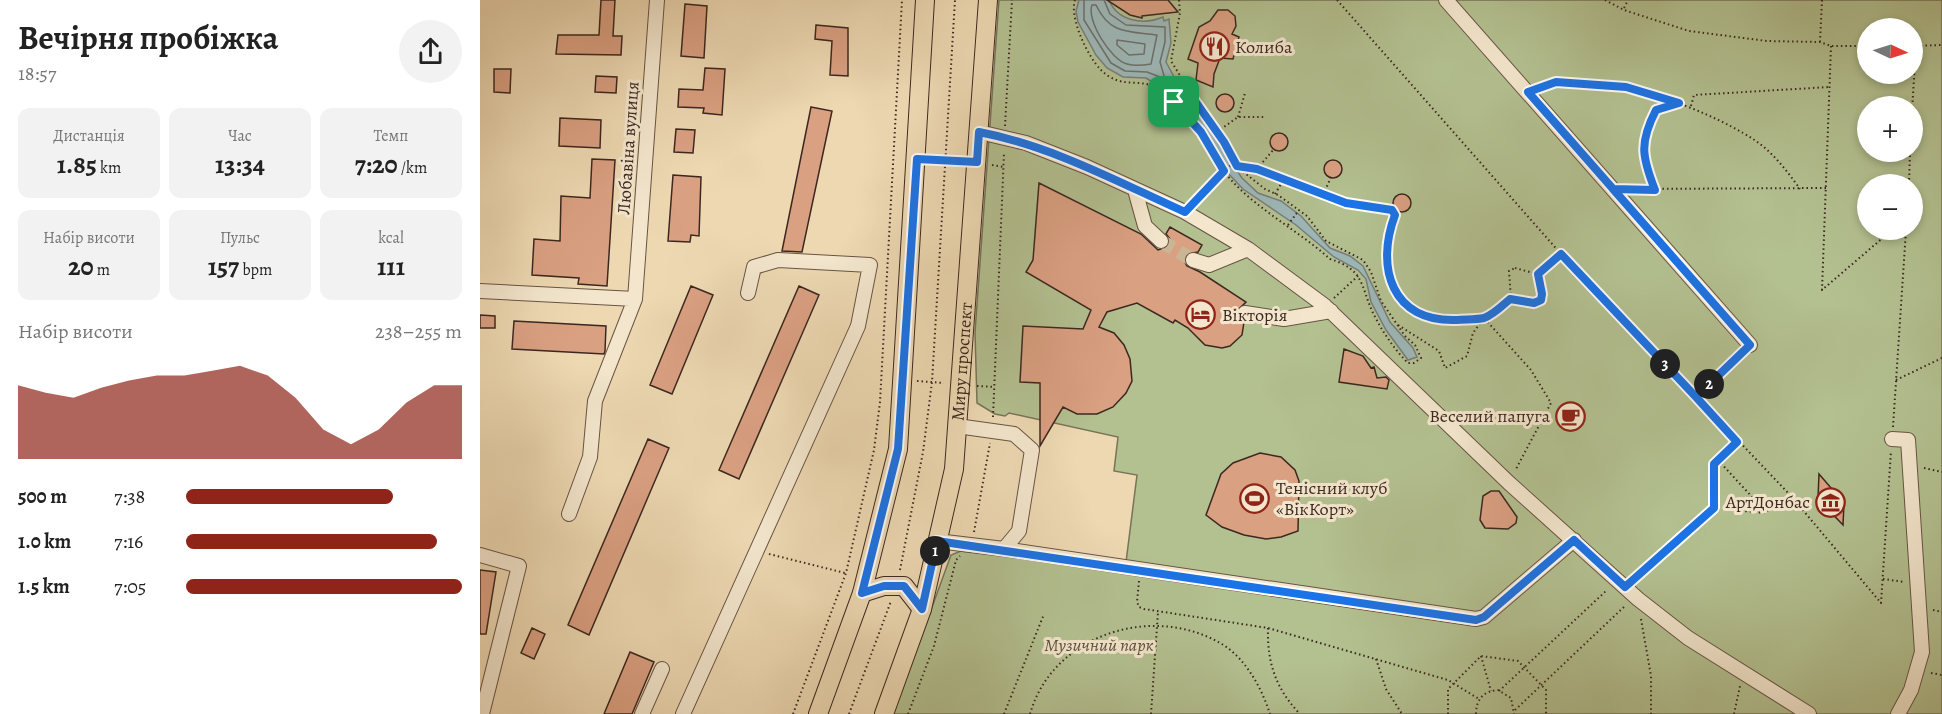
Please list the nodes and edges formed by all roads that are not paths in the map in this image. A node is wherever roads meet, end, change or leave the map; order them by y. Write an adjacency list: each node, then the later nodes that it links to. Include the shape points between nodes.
1 (657, 0): 12 (street, Любавіна вулиця)
2 (925, 0): 23 (main road, via 898,449)
3 (988, 0): 5 (main road, Миру проспект)
4 (1446, 0): 15 (street)
5 (979, 132): 6 (street, via 1005,137 1087,167); 16 (main road, Миру проспект)
6 (1135, 190): 7 (street, via 1145,226); 8 (street, via 1185,212)
7 (1161, 241)
8 (1248, 249): 9 (street, via 1209,265); 13 (street)
9 (1193, 260)
10 (480, 291): 12 (street)
11 (748, 293): 29 (street, via 754,267 778,260 870,265 858,326)
12 (635, 299): 18 (street, Любавіна вулиця, via 595,401 590,457)
13 (1328, 309): 14 (street, via 1284,319); 19 (street)
14 (1245, 313)
15 (1750, 345)
16 (957, 426): 20 (main road, Миру проспект, via 954,469); 21 (street, via 1014,434 1032,450 1018,531)
17 (1892, 439): 32 (street, via 1908,440 1922,652 1911,690)
18 (569, 514)
19 (1574, 540): 21 (street, via 1476,620); 31 (street, via 1636,598 1688,638)
20 (937, 541): 21 (street); 24 (main road, Миру проспект)
21 (1004, 549)
22 (480, 555): 27 (street, via 519,566)
23 (862, 593): 24 (main road, via 904,586); 30 (main road)
24 (922, 609): 26 (main road, Миру проспект)
25 (662, 669): 28 (street)
26 (885, 713)
27 (481, 714)
28 (642, 714)
29 (683, 714)
30 (818, 714)
31 (1809, 714)
32 (1898, 714)

